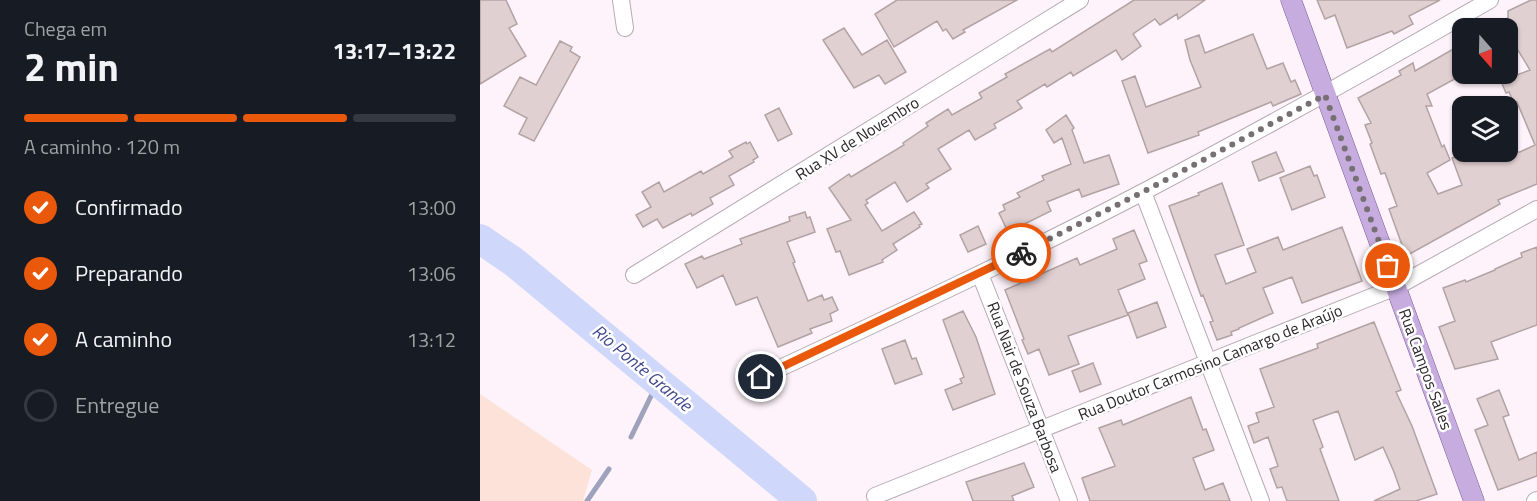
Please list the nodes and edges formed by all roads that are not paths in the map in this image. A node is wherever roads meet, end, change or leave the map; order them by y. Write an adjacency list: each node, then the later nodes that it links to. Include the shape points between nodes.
1 (621, 0): 5 (street)
2 (1080, 0): 10 (street, Rua XV de Novembro)
3 (1291, 0): 6 (main road, Rua Campos Salles)
4 (1490, 0): 6 (street)
5 (625, 28)
6 (1325, 95): 7 (street); 11 (main road, Rua Campos Salles)
7 (1143, 192): 9 (street); 12 (street)
8 (1537, 209): 11 (street, Rua Doutor Carmosino Camargo de Araújo)
9 (980, 274): 13 (street); 14 (street, Rua Nair de Souza Barbosa)
10 (634, 275)
11 (1396, 287): 12 (street, Rua Doutor Carmosino Camargo de Araújo); 18 (main road, Rua Campos Salles)
12 (1208, 363): 14 (street, Rua Doutor Carmosino Camargo de Araújo); 17 (street)
13 (761, 377)
14 (1041, 430): 15 (street, Rua Doutor Carmosino Camargo de Araújo); 16 (street, Rua Nair de Souza Barbosa)
15 (875, 496)
16 (1069, 501)
17 (1261, 501)
18 (1474, 501)

